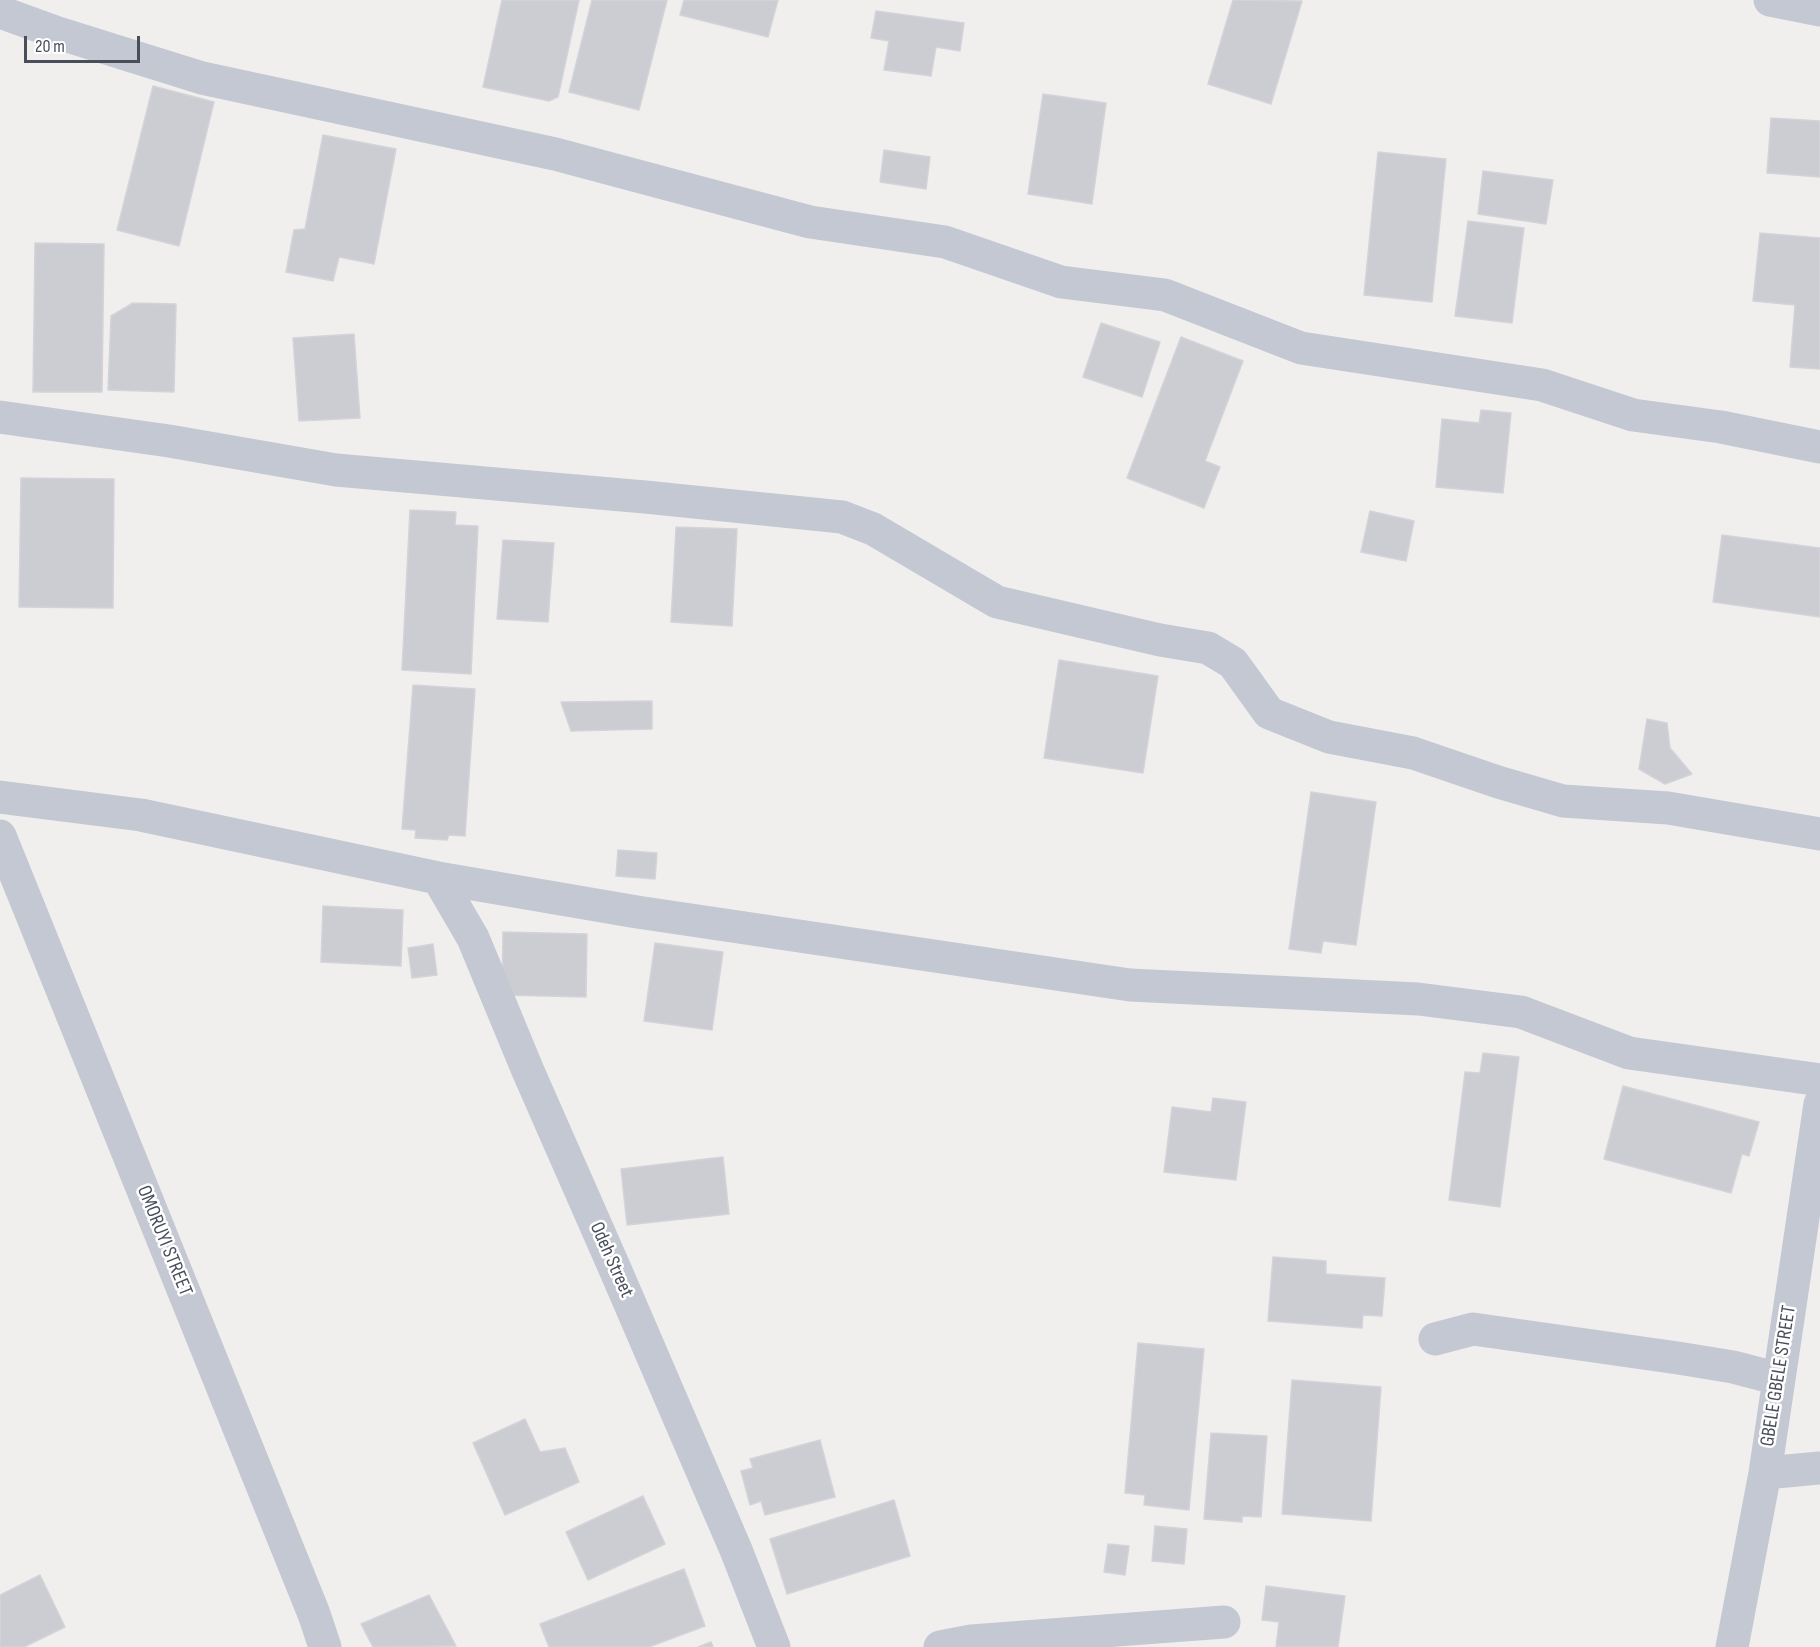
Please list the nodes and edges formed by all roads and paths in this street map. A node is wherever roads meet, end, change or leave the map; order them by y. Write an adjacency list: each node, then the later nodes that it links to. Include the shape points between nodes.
1 (1770, 0): 2 (street)
2 (1820, 10)
3 (0, 12): 5 (street, via 202,78 555,154 810,222 945,242 1061,282 1165,295 1301,348 1542,385 1633,415 1721,427)
4 (0, 417): 7 (street, via 336,470 842,517 873,530 997,602 1208,648 1233,663 1269,713 1329,737 1413,753 1563,801 1668,808)
5 (1820, 447)
6 (0, 797): 9 (street, via 141,815)
7 (1820, 834)
8 (0, 836): 17 (street, OMORUYI STREET)
9 (438, 879): 10 (street, via 1130,985 1418,999 1521,1012 1629,1053); 18 (street, Odeh Street, via 473,938)
10 (1820, 1080)
11 (1820, 1104): 13 (street, GBELE GBELE STREET)
12 (1435, 1339): 13 (street, via 1473,1329 1678,1358)
13 (1779, 1379): 15 (street, GBELE GBELE STREET)
14 (1820, 1468): 15 (street)
15 (1765, 1473): 20 (street, GBELE GBELE STREET)
16 (1224, 1622): 19 (street, via 971,1641)
17 (325, 1647)
18 (774, 1647)
19 (940, 1647)
20 (1732, 1647)

